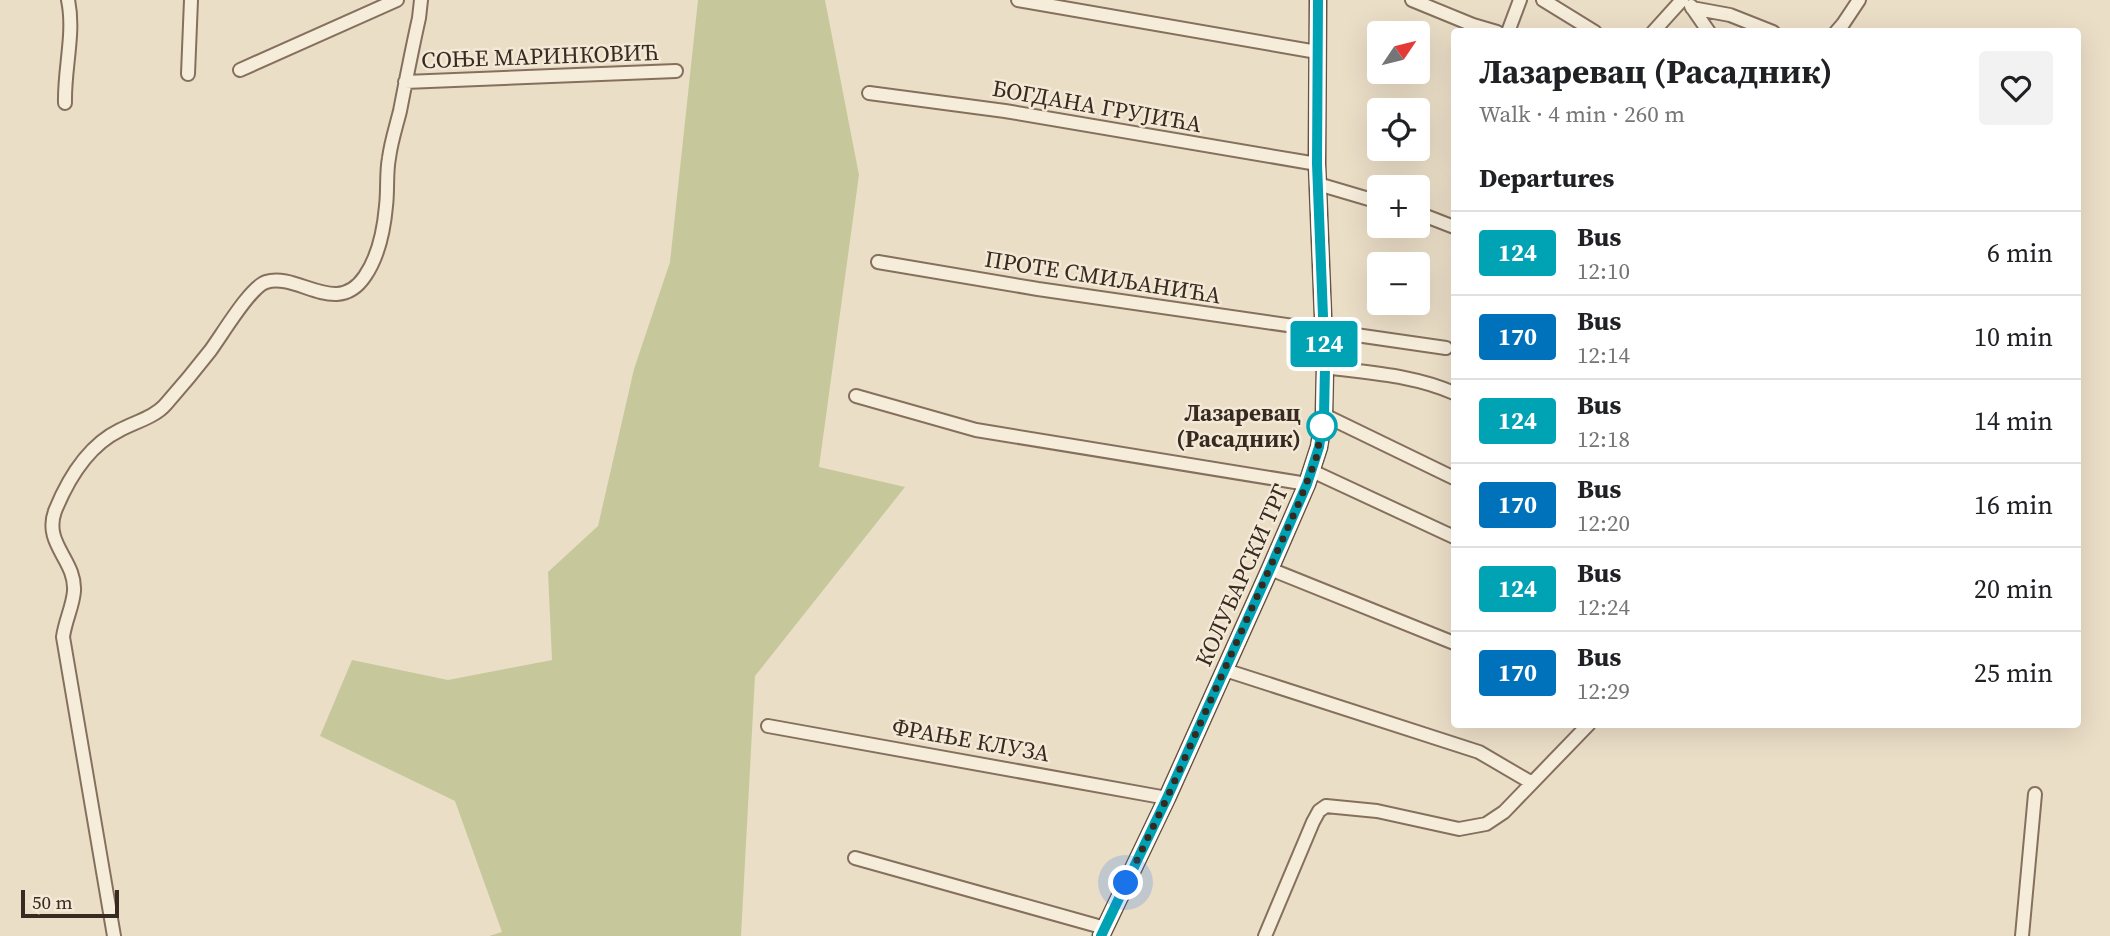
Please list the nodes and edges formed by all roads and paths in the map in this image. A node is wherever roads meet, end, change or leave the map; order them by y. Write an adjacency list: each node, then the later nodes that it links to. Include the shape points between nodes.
1 (68, 0): 26 (street)
2 (191, 0): 23 (street)
3 (397, 0): 21 (street)
4 (421, 0): 24 (street)
5 (1018, 0): 20 (street)
6 (1318, 0): 20 (street, КОЛУБАРСКИ ТРГ)
7 (1412, 0): 12 (street)
8 (1520, 0): 14 (street)
9 (1543, 0): 15 (street)
10 (1859, 0): 19 (street)
11 (1687, 3): 16 (street); 17 (street); 18 (street)
12 (1439, 5): 13 (street)
13 (1483, 28)
14 (1510, 28)
15 (1588, 28)
16 (1658, 28)
17 (1706, 28)
18 (1763, 28)
19 (1840, 28)
20 (1317, 52): 27 (street, КОЛУБАРСКИ ТРГ)
21 (240, 70)
22 (676, 71): 24 (street, СОЊЕ МАРИНКОВИЋ)
23 (188, 74)
24 (405, 82): 52 (street, via 388,159 386,207 377,250 364,278 341,293 330,294 276,280 264,282 165,407 93,447 55,511 52,532 74,590 64,637)
25 (869, 93): 27 (street, БОГДАНА ГРУЈИЋА, via 1005,111)
26 (65, 103)
27 (1317, 164): 28 (street, КОЛУБАРСКИ ТРГ)
28 (1318, 184): 29 (street); 33 (street, КОЛУБАРСКИ ТРГ)
29 (1367, 198)
30 (1430, 218): 31 (street)
31 (1451, 226)
32 (878, 262): 33 (street, ПРОТЕ СМИЉАНИЋА)
33 (1323, 329): 34 (street, ПРОТЕ СМИЉАНИЋА); 35 (street, КОЛУБАРСКИ ТРГ)
34 (1446, 348)
35 (1325, 367): 36 (street, via 1410,378); 38 (street, КОЛУБАРСКИ ТРГ)
36 (1451, 392)
37 (856, 396): 39 (street, via 976,430)
38 (1324, 415): 39 (street, КОЛУБАРСКИ ТРГ); 40 (street)
39 (1309, 477): 41 (street); 42 (street, КОЛУБАРСКИ ТРГ)
40 (1451, 477)
41 (1451, 536)
42 (1270, 569): 43 (street); 44 (street, КОЛУБАРСКИ ТРГ)
43 (1451, 642)
44 (1225, 670): 47 (street, via 1479,752); 49 (street, КОЛУБАРСКИ ТРГ)
45 (768, 726): 49 (street, ФРАЊЕ КЛУЗА)
46 (1585, 728): 47 (street)
47 (1532, 783): 53 (street, via 1486,824 1458,829 1377,811 1326,806 1313,822)
48 (2035, 794): 54 (street)
49 (1167, 798): 51 (street, КОЛУБАРСКИ ТРГ)
50 (855, 858): 51 (street)
51 (1103, 932)
52 (114, 936)
53 (1265, 936)
54 (2022, 936)

